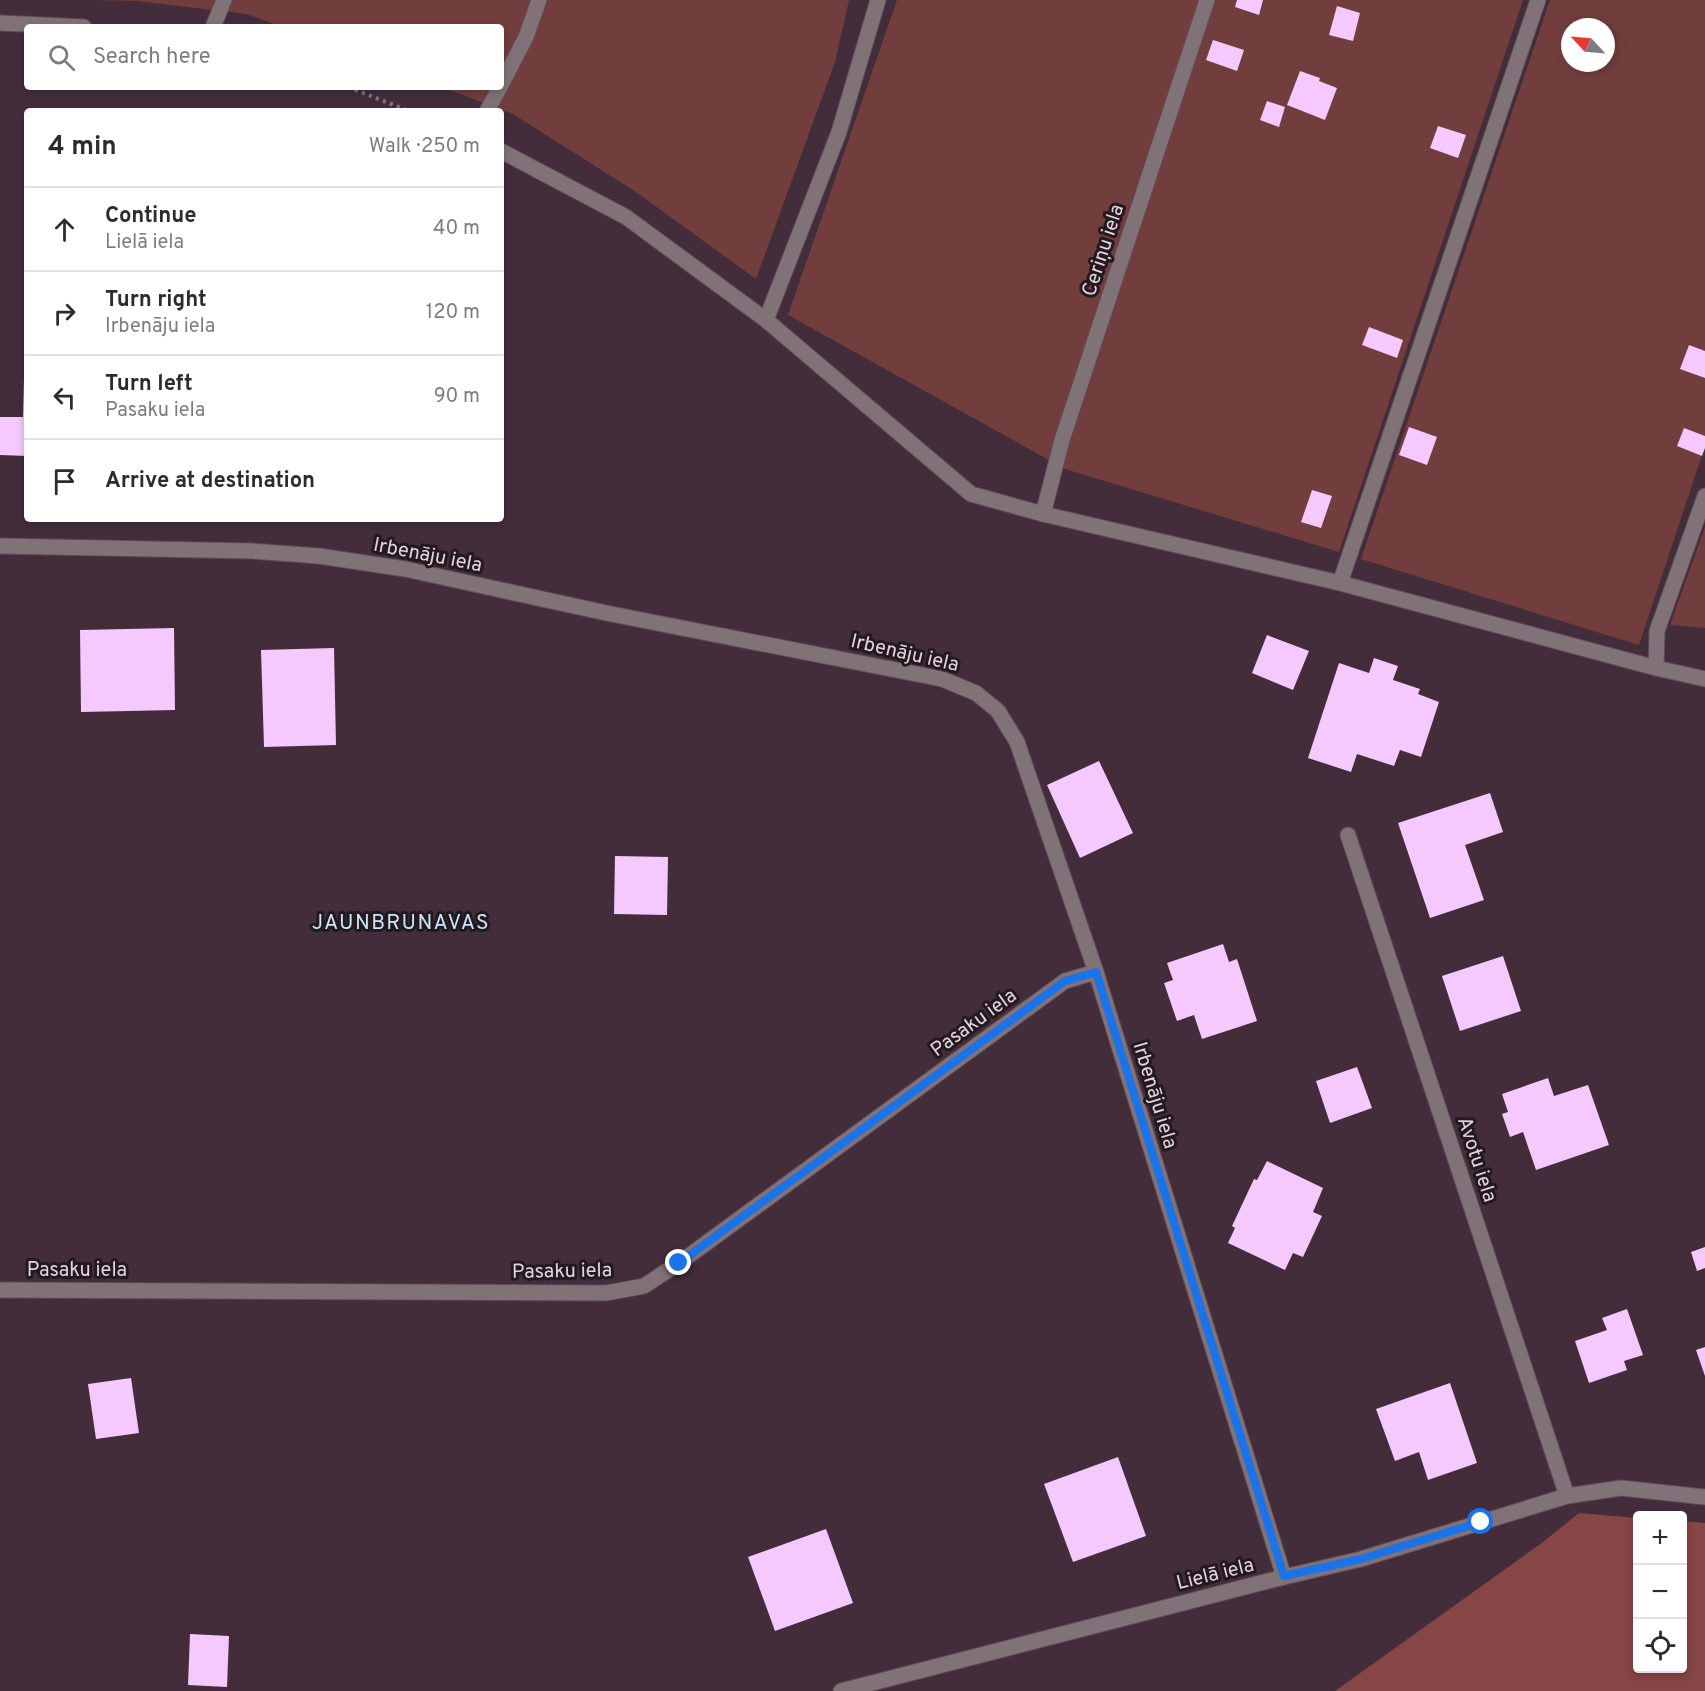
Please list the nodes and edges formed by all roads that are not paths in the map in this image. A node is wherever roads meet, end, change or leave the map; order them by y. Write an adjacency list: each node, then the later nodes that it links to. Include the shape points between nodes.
1 (224, 0): 8 (street)
2 (539, 0): 9 (street, via 526,37)
3 (878, 0): 13 (street, via 839,132)
4 (1207, 0): 15 (street, Ceriņu iela, via 1062,441)
5 (1538, 0): 17 (street)
6 (0, 23): 7 (street)
7 (24, 24)
8 (214, 24)
9 (504, 78)
10 (498, 90): 11 (street)
11 (489, 108)
12 (504, 153): 13 (street, via 626,217)
13 (766, 320): 15 (street, via 971,494)
14 (1705, 496): 18 (street, via 1657,631)
15 (1043, 514): 17 (street)
16 (0, 546): 21 (street, Irbenāju iela, via 319,556 405,569 942,679 976,693 998,711 1017,742)
17 (1340, 583): 18 (street)
18 (1656, 668): 19 (street)
19 (1705, 679)
20 (1348, 835): 23 (street, Avotu iela)
21 (1096, 972): 22 (street, Pasaku iela, via 1065,981 644,1287 606,1293); 25 (street, Irbenāju iela)
22 (0, 1290)
23 (1568, 1496): 24 (street, Lielā iela, via 1621,1488); 25 (street, Lielā iela, via 1361,1559)
24 (1705, 1497)
25 (1284, 1576): 26 (street, Lielā iela)
26 (841, 1691)

